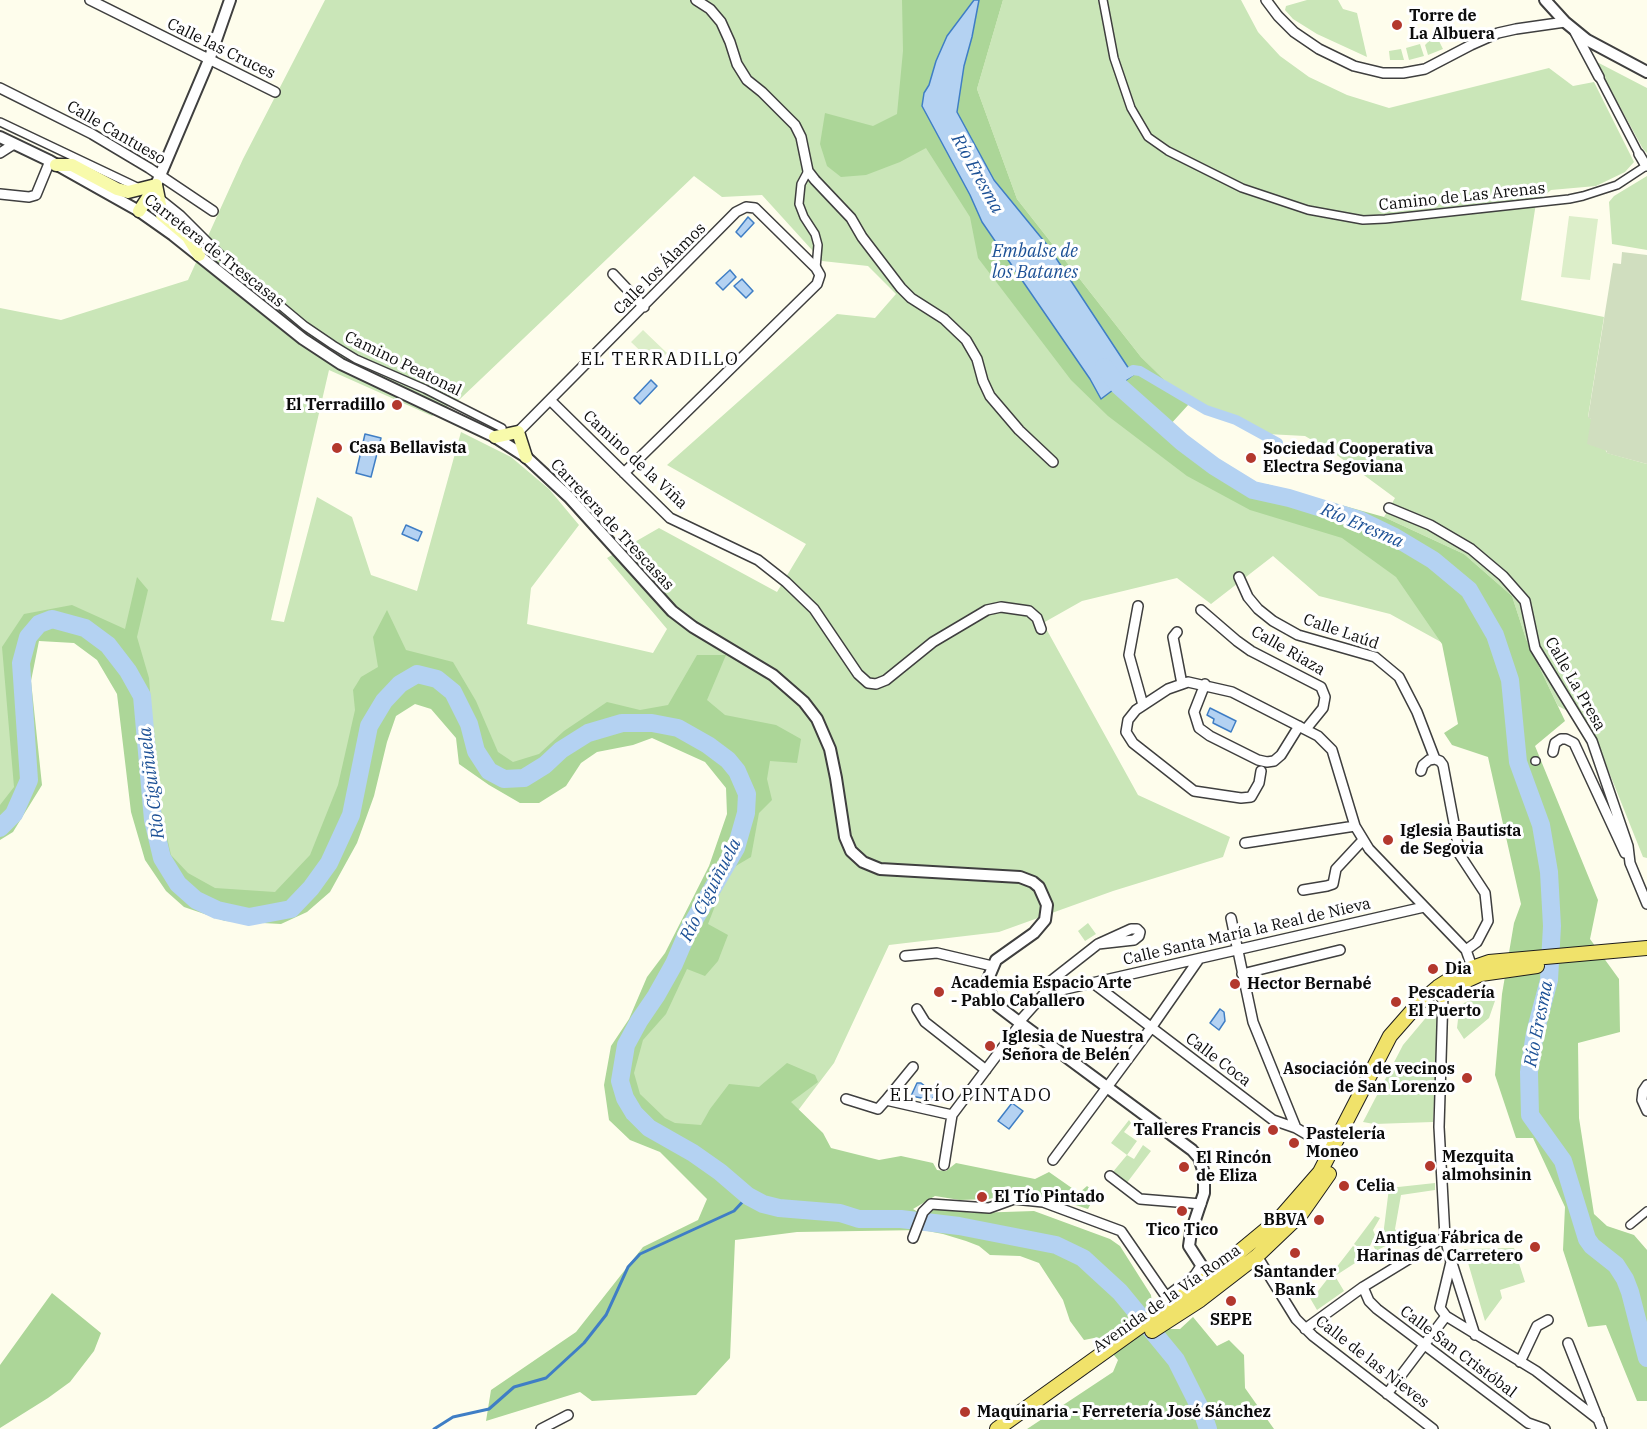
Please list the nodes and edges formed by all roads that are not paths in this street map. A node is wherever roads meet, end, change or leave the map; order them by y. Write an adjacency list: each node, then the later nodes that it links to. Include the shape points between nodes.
1 (90, 0): 8 (street, Calle las Cruces)
2 (230, 0): 8 (street)
3 (696, 0): 20 (street, via 721,22 736,64 747,80 795,125)
4 (1102, 0): 19 (street, Camino de Las Arenas, via 1114,58 1131,108 1148,137 1242,188 1308,210 1363,220 1569,199 1617,184)
5 (1266, 0): 7 (street, via 1294,32 1319,49 1354,66 1383,73 1425,69 1497,33)
6 (1545, 0): 7 (street)
7 (1569, 26): 9 (street); 10 (street)
8 (209, 60): 12 (street, Calle las Cruces); 21 (street)
9 (1647, 72)
10 (1599, 77): 17 (street)
11 (0, 88): 21 (street, Calle Cantueso, via 92,134)
12 (275, 92)
13 (0, 122): 22 (street)
14 (0, 137): 15 (street, Carretera de Trescasas)
15 (14, 144): 16 (street); 18 (street, Carretera de Trescasas)
16 (0, 153)
17 (1639, 154): 19 (street)
18 (53, 163): 21 (main road, via 72,165 128,192); 23 (street, via 36,195); 25 (street, Carretera de Trescasas)
19 (1646, 165)
20 (808, 171): 28 (street, via 801,184 799,204 817,239); 35 (street, via 851,218 901,288 966,340 990,396)
21 (159, 181): 25 (main road); 26 (street, Calle Cantueso); 27 (main road, via 162,215 188,237)
22 (137, 187)
23 (0, 194)
24 (161, 199): 32 (street, Camino Peatonal, via 305,326 356,359 425,389)
25 (139, 211): 27 (street, Carretera de Trescasas)
26 (213, 211)
27 (199, 255): 32 (street, Carretera de Trescasas, via 303,339 341,364)
28 (816, 268): 30 (street, Calle los Álamos, via 759,211 746,207 736,212); 36 (street, via 820,275 814,289)
29 (612, 274): 30 (street)
30 (644, 307): 31 (street, Calle los Álamos)
31 (550, 400): 33 (street, Calle los Álamos); 36 (street, Camino de la Viña)
32 (499, 432): 33 (main road); 34 (street, Carretera de Trescasas)
33 (518, 432): 34 (main road)
34 (526, 457): 69 (street, Carretera de Trescasas, via 569,497 672,611 773,675 804,702 817,719 830,749 845,837 857,858 880,869 1020,878 1039,887 1047,905 1042,925)
35 (1053, 462)
36 (624, 473): 41 (street, Camino de la Viña, via 670,518 758,560 786,582 814,609 868,683 886,680 933,642 987,610 1029,611)
37 (1389, 508): 54 (street, Calle La Presa, via 1430,525 1471,549 1525,601 1535,648 1592,741 1628,846)
38 (1239, 577): 48 (street, Calle Laúd, via 1248,597 1273,621 1298,634 1375,657 1399,677)
39 (1138, 606): 45 (street, via 1129,655)
40 (1201, 610): 46 (street, Calle Riaza, via 1251,651 1321,687 1325,697 1323,708)
41 (1041, 629)
42 (1177, 632): 43 (street, via 1173,637)
43 (1182, 684): 44 (street); 45 (street)
44 (1205, 684): 46 (street, via 1232,692); 46 (street, Calle Riaza, via 1194,712 1199,728 1257,760 1274,760)
45 (1143, 705): 49 (street, via 1128,720 1126,732 1130,740 1194,791 1251,797)
46 (1303, 728): 51 (street, via 1332,750)
47 (1553, 752): 54 (street, via 1556,741 1566,739 1574,743)
48 (1435, 759): 50 (street, via 1425,762); 63 (street, Calle Laúd, via 1443,765 1460,855 1485,893 1488,909 1486,926 1477,942)
49 (1261, 771)
50 (1421, 771)
51 (1355, 826): 52 (street); 53 (street)
52 (1363, 840): 55 (street, via 1336,870 1332,884); 57 (street)
53 (1245, 843)
54 (1630, 863): 56 (street, Calle La Presa)
55 (1303, 891)
56 (1647, 904)
57 (1424, 907): 61 (street, Calle Santa María la Real de Nieva); 63 (street)
58 (1231, 918): 61 (street)
59 (1098, 945): 74 (street, via 1047,984)
60 (1647, 948): 65 (main road)
61 (1236, 950): 67 (street, Calle Santa María la Real de Nieva); 72 (street)
62 (1340, 950): 72 (street)
63 (1466, 950): 70 (street)
64 (905, 956): 69 (street, via 937,953)
65 (1598, 956): 66 (main road); 68 (main road)
66 (1647, 957)
67 (1199, 959): 73 (street, Calle Santa María la Real de Nieva); 78 (street)
68 (1502, 965): 70 (main road, Avenida de la Vía Roma); 71 (main road, Avenida de la Vía Roma)
69 (992, 966): 77 (street, via 988,979 991,996)
70 (1472, 967): 71 (main road); 75 (main road, Avenida de la Vía Roma, via 1455,975)
71 (1487, 973): 75 (main road, Avenida de la Vía Roma, via 1459,984)
72 (1242, 974): 87 (street, via 1257,1034)
73 (1093, 983): 74 (street, Calle Santa María la Real de Nieva); 78 (street, Calle Coca)
74 (1044, 994): 77 (street)
75 (1437, 1000): 88 (main road, Avenida de la Vía Roma, via 1400,1023 1385,1044); 97 (street, via 1438,1127); 99 (main road, Avenida de la Vía Roma, via 1392,1049 1331,1171 1312,1200)
76 (917, 1009): 80 (street, via 925,1022)
77 (1020, 1023): 80 (street); 82 (street)
78 (1151, 1028): 82 (street); 87 (street, Calle Coca, via 1273,1120)
79 (913, 1067): 84 (street)
80 (986, 1070): 86 (street)
81 (1647, 1085): 85 (street, via 1642,1100)
82 (1108, 1087): 89 (street); 93 (street, via 1192,1150 1204,1173)
83 (846, 1099): 84 (street, via 878,1108)
84 (886, 1100): 86 (street)
85 (1647, 1111)
86 (952, 1115): 90 (street)
87 (1296, 1128): 88 (street, Calle Coca)
88 (1332, 1149): 92 (main road, Avenida de la Vía Roma)
89 (1053, 1160)
90 (944, 1165)
91 (1110, 1176): 93 (street, via 1140,1199)
92 (1313, 1182): 98 (main road, Avenida de la Vía Roma); 99 (main road, via 1293,1212 1258,1246)
93 (1202, 1204): 101 (street, via 1188,1242)
94 (1647, 1211): 95 (street)
95 (1630, 1225)
96 (914, 1234): 104 (street, via 923,1212 931,1204 989,1208 1014,1199 1043,1202 1120,1231)
97 (1445, 1237): 100 (street); 103 (street)
98 (1239, 1254): 99 (main road); 101 (main road, Avenida de la Vía Roma)
99 (1257, 1256): 102 (main road, Avenida de la Vía Roma); 107 (street, Calle de las Nieves)
100 (1451, 1262): 105 (street, via 1440,1303); 108 (street)
101 (1202, 1273): 102 (main road); 104 (street, Avenida de la Vía Roma); 104 (main road, via 1208,1286 1183,1305)
102 (1232, 1275): 104 (main road, Avenida de la Vía Roma, via 1200,1300)
103 (1363, 1287): 107 (street); 109 (street, Calle San Cristóbal, via 1377,1309)
104 (1167, 1311): 111 (main road, Avenida de la Vía Roma)
105 (1446, 1316): 108 (street); 109 (street)
106 (1548, 1320): 112 (street, via 1537,1326)
107 (1305, 1329): 113 (street, Calle de las Nieves)
108 (1475, 1335): 112 (street)
109 (1425, 1345): 113 (street); 116 (street, Calle San Cristóbal)
110 (1566, 1345): 115 (street)
111 (1109, 1355): 118 (main road, Avenida de la Vía Roma); 119 (main road, Avenida de la Vía Roma)
112 (1520, 1362): 115 (street)
113 (1387, 1394): 120 (street, Calle de las Nieves)
114 (568, 1415): 117 (street)
115 (1600, 1425)
116 (1527, 1426): 121 (street, Calle San Cristóbal)
117 (541, 1429)
118 (997, 1429)
119 (1013, 1429)
120 (1433, 1429)
121 (1545, 1429)

